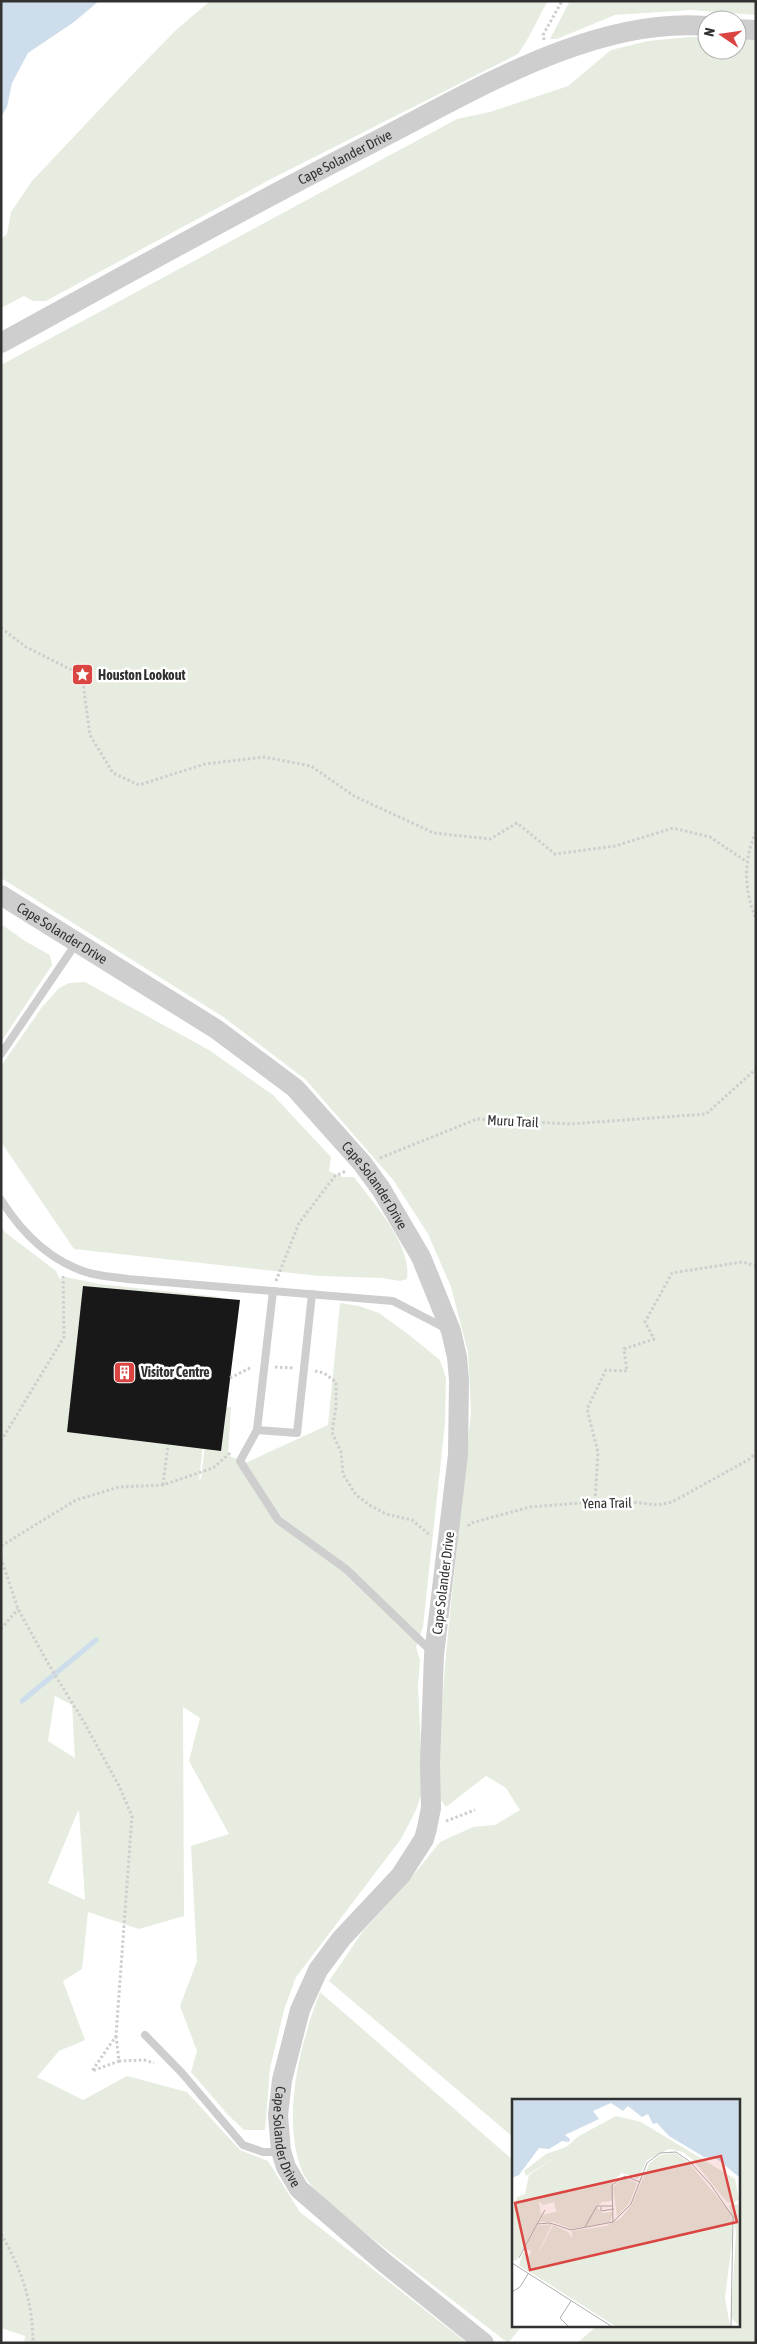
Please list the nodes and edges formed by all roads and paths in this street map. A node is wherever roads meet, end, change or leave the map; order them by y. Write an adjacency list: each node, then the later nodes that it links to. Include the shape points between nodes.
1 (562, 1): 3 (path, via 543,35)
2 (697, 25): 3 (street, Cape Solander Drive, via 622,32)
3 (549, 56): 4 (street, Cape Solander Drive, via 292,184)
4 (1, 343)
5 (1, 628): 7 (path, via 26,647 82,675 90,735 113,773 139,785 205,764 264,757 311,766 354,796 434,833 490,838 517,823 555,854 615,846 673,828 710,837)
6 (756, 832): 7 (path)
7 (747, 862): 9 (path, via 747,898)
8 (1, 896): 10 (street, Cape Solander Drive)
9 (756, 919)
10 (77, 942): 11 (lane); 13 (street, Cape Solander Drive, via 216,1029 295,1088)
11 (1, 1054)
12 (756, 1068): 13 (path, Muru Trail, via 706,1114 570,1124 477,1119)
13 (362, 1163): 17 (path, Muru Trail, via 335,1176 299,1222); 19 (street, Cape Solander Drive, via 382,1190 421,1257)
14 (1, 1200): 17 (lane, via 41,1248 58,1261 89,1273)
15 (756, 1266): 29 (path, via 742,1262 672,1273 645,1322 654,1339 624,1349 627,1371 606,1370 587,1410 598,1452)
16 (62, 1270): 24 (path, via 64,1337)
17 (272, 1291): 18 (lane); 20 (lane)
18 (312, 1294): 19 (lane, via 393,1301); 21 (lane)
19 (451, 1331): 36 (street, Cape Solander Drive, via 459,1380 458,1455)
20 (264, 1366): 21 (path); 22 (path, via 257,1365); 23 (lane)
21 (304, 1369): 23 (lane, via 297,1433); 31 (path, via 324,1373 336,1382 332,1432 341,1452 343,1474 356,1495 386,1514 412,1520)
22 (230, 1378)
23 (257, 1430): 36 (lane, via 240,1461 278,1520 346,1569)
24 (1, 1441)
25 (168, 1445): 28 (path)
26 (232, 1452): 28 (path, via 213,1468)
27 (756, 1453): 29 (path, Yena Trail, via 672,1502 658,1505)
28 (163, 1485): 32 (path, via 118,1487 76,1500)
29 (595, 1501): 30 (path, Yena Trail, via 530,1507 471,1523)
30 (466, 1529)
31 (438, 1538)
32 (1, 1546)
33 (1, 1558): 34 (path)
34 (18, 1609): 35 (path); 40 (path, via 119,1786 132,1816)
35 (1, 1630)
36 (434, 1655): 38 (street, Cape Solander Drive, via 431,1808)
37 (476, 1810): 38 (path)
38 (427, 1828): 43 (street, Cape Solander Drive, via 424,1839 401,1875 341,1939 318,1970 300,2010 282,2080 278,2115)
39 (145, 2035): 43 (lane, via 243,2145 263,2152)
40 (116, 2036): 41 (path); 41 (path, via 92,2071)
41 (119, 2060): 42 (path, via 144,2060)
42 (162, 2065)
43 (281, 2152): 46 (street, Cape Solander Drive, via 299,2189)
44 (1, 2234): 45 (path, via 17,2261 27,2291 33,2318)
45 (33, 2343)
46 (484, 2343)

